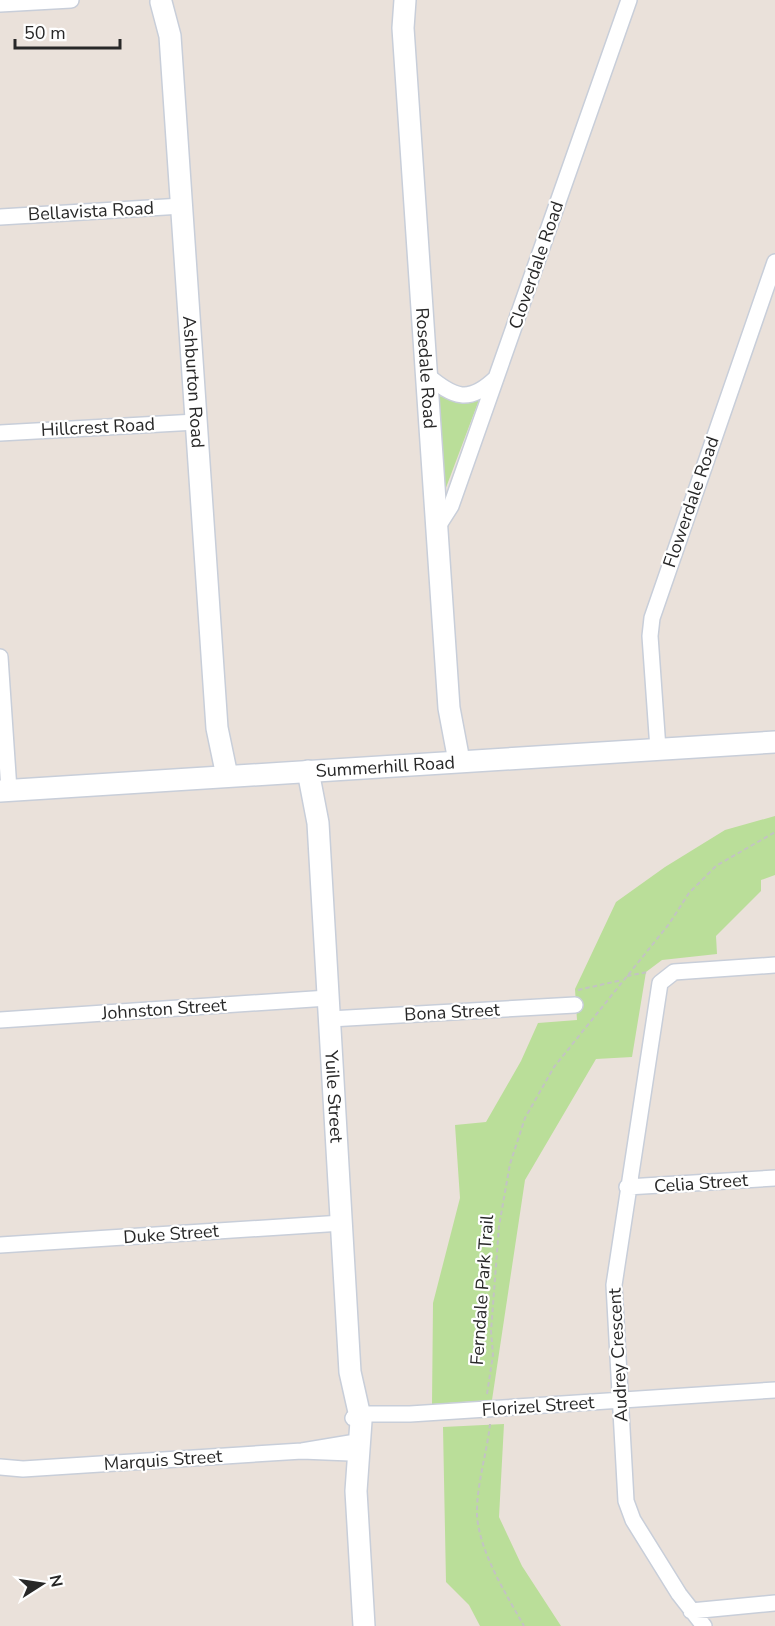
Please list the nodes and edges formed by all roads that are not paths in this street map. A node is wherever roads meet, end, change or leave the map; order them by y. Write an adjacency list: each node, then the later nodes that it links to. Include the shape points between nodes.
1 (71, 0): 6 (street)
2 (397, 0): 7 (street, Rosedale Road)
3 (405, 0): 7 (street, Rosedale Road)
4 (629, 0): 12 (street, Cloverdale Road)
5 (169, 1): 8 (street, Ashburton Road)
6 (0, 4)
7 (403, 28): 11 (street, Rosedale Road)
8 (182, 206): 9 (street, Bellavista Road); 13 (street, Ashburton Road)
9 (0, 216)
10 (775, 262): 18 (street, Flowerdale Road, via 652,618)
11 (427, 375): 12 (street, via 459,396 484,389); 15 (street, Rosedale Road)
12 (496, 378): 15 (street, Cloverdale Road, via 451,506)
13 (196, 422): 14 (street, Hillcrest Road); 21 (street, Ashburton Road)
14 (0, 433)
15 (437, 528): 19 (street, Rosedale Road)
16 (0, 657): 22 (street)
17 (773, 742): 18 (street, Summerhill Road)
18 (658, 749): 19 (street, Summerhill Road)
19 (453, 762): 20 (street, Summerhill Road)
20 (316, 770): 21 (street, Summerhill Road); 25 (street, Yuile Street)
21 (220, 776): 22 (street, Summerhill Road)
22 (4, 790)
23 (775, 965): 28 (street, Audrey Crescent, via 674,972 660,983)
24 (574, 998): 25 (street, Bona Street)
25 (329, 1009): 26 (street, Johnston Street); 29 (street, Yuile Street)
26 (0, 1020)
27 (775, 1178): 28 (street, Celia Street)
28 (627, 1187): 32 (street, Audrey Crescent, via 614,1294)
29 (342, 1223): 30 (street, Duke Street); 33 (street, Yuile Street, via 348,1396)
30 (0, 1245)
31 (775, 1390): 32 (street, Florizel Street)
32 (620, 1400): 33 (street, Florizel Street); 39 (street, Audrey Crescent, via 628,1508)
33 (358, 1418): 34 (street, Yuile Street)
34 (353, 1448): 36 (street, Marquis Street); 40 (street, Yuile Street)
35 (0, 1467): 36 (street, Marquis Street)
36 (23, 1469): 37 (street, Marquis Street)
37 (0, 1475)
38 (775, 1603): 39 (street)
39 (691, 1611): 41 (street, Audrey Crescent)
40 (364, 1626)
41 (704, 1626)

